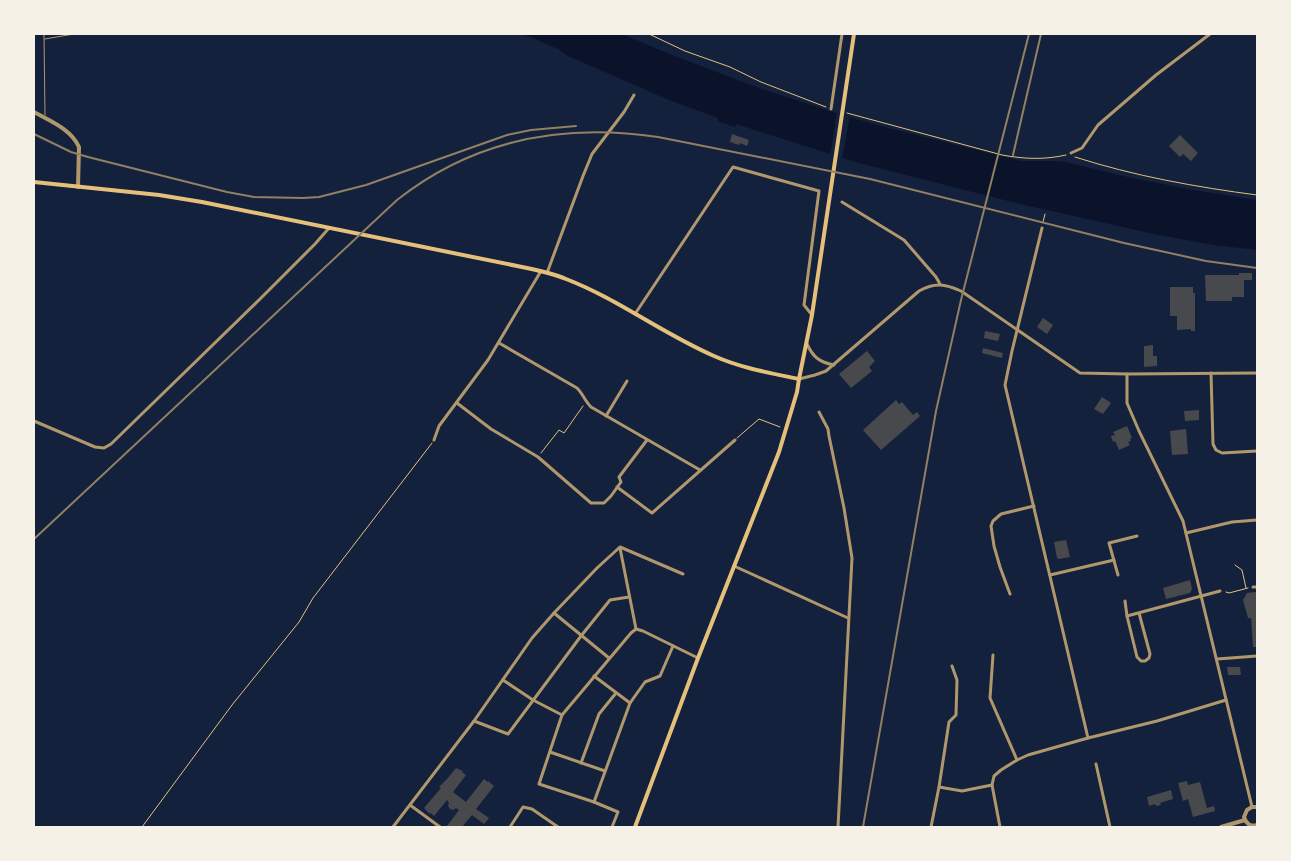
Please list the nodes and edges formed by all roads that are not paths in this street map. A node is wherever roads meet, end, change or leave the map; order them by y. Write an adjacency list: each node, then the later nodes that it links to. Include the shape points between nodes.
1 (44, 34): 6 (lane)
2 (74, 34): 6 (lane)
3 (842, 34): 8 (street)
4 (854, 34): 21 (main road)
5 (1210, 34): 11 (street, via 1156,75 1098,125 1082,148)
6 (44, 40): 10 (lane)
7 (634, 96): 18 (street, via 592,154)
8 (831, 108)
9 (34, 112): 10 (street)
10 (45, 118): 13 (street, via 68,132 77,142)
11 (1071, 153)
12 (34, 182): 13 (main road)
13 (78, 187): 15 (main road, via 202,202)
14 (842, 202): 19 (street, via 904,240)
15 (329, 228): 17 (main road); 34 (street, via 251,309 104,448 94,447)
16 (1042, 228): 22 (street)
17 (541, 271): 18 (main road); 23 (street)
18 (547, 273): 20 (main road, via 593,291)
19 (940, 284): 22 (street, via 961,291); 25 (street, via 919,291)
20 (635, 314): 21 (street, via 733,166 819,191 804,305); 29 (main road, via 717,358 749,369)
21 (812, 315): 24 (main road)
22 (1017, 330): 28 (street, via 1080,373); 41 (street, via 1005,385)
23 (499, 343): 31 (street); 33 (street, via 577,388 591,407)
24 (806, 343): 25 (street, via 816,358); 29 (main road)
25 (834, 365): 29 (street, via 826,371)
26 (1211, 373): 27 (street); 28 (street); 38 (street, via 1213,444 1216,450 1222,453)
27 (1257, 373)
28 (1127, 374): 43 (street, via 1127,403)
29 (799, 379): 47 (main road, via 787,430)
30 (627, 381): 33 (street)
31 (457, 403): 35 (street, via 439,426); 40 (street, via 491,429 538,457 591,503 604,503)
32 (819, 412): 59 (street, via 828,429 851,548)
33 (606, 416): 36 (street)
34 (34, 421)
35 (434, 440)
36 (647, 440): 39 (street); 40 (street, via 619,477 621,482)
37 (735, 440): 39 (street)
38 (1257, 451)
39 (700, 470): 40 (street, via 652,513)
40 (617, 487)
41 (1034, 506): 49 (street); 52 (street, via 1001,514 991,526)
42 (1257, 520): 43 (street, via 1232,522)
43 (1186, 533): 53 (street)
44 (1137, 536): 46 (street, via 1109,543)
45 (620, 547): 48 (street); 54 (street); 56 (street)
46 (1114, 560): 49 (street); 50 (street)
47 (734, 566): 59 (street); 66 (main road)
48 (683, 574)
49 (1050, 575): 77 (street)
50 (1118, 575)
51 (1220, 591): 53 (street)
52 (1010, 594)
53 (1200, 595): 57 (street); 67 (street)
54 (629, 597): 60 (street); 61 (street, via 610,600)
55 (1125, 600): 58 (street)
56 (554, 613): 61 (street); 70 (street)
57 (1139, 613): 58 (street); 58 (street, via 1150,654 1145,661 1137,658)
58 (1127, 616)
59 (848, 618): 97 (street)
60 (636, 629): 62 (street); 65 (street)
61 (581, 636): 65 (street); 72 (street)
62 (673, 646): 66 (street); 74 (street, via 660,676 645,682)
63 (993, 654): 79 (street, via 990,698)
64 (1257, 656): 67 (street)
65 (609, 658): 69 (street)
66 (698, 658): 96 (main road)
67 (1217, 659): 73 (street)
68 (952, 666): 84 (street, via 957,680 956,715 949,722)
69 (594, 676): 71 (street); 75 (street)
70 (503, 680): 72 (street); 76 (street)
71 (616, 693): 74 (street); 80 (street, via 599,714)
72 (533, 700): 75 (street); 76 (street, via 508,734)
73 (1226, 700): 77 (street); 87 (street)
74 (630, 703): 82 (street)
75 (562, 715): 78 (street)
76 (474, 721): 86 (street)
77 (1088, 738): 79 (street)
78 (550, 752): 80 (street); 85 (street, via 539,784)
79 (1017, 760): 83 (street, via 994,776)
80 (580, 763): 82 (street)
81 (1096, 764): 100 (street)
82 (605, 771): 85 (street)
83 (992, 785): 84 (street, via 962,791); 99 (street)
84 (940, 787): 98 (street)
85 (594, 802): 95 (street, via 618,812)
86 (410, 805): 91 (street); 92 (street)
87 (1252, 807): 88 (street); 89 (street, via 1245,812)
88 (1257, 807)
89 (1245, 820): 90 (street); 101 (street)
90 (1256, 826)
91 (393, 827)
92 (440, 827)
93 (510, 827): 94 (street, via 523,807 532,809)
94 (558, 827)
95 (612, 827)
96 (635, 827)
97 (838, 827)
98 (932, 827)
99 (1000, 827)
100 (1110, 827)
101 (1221, 827)

